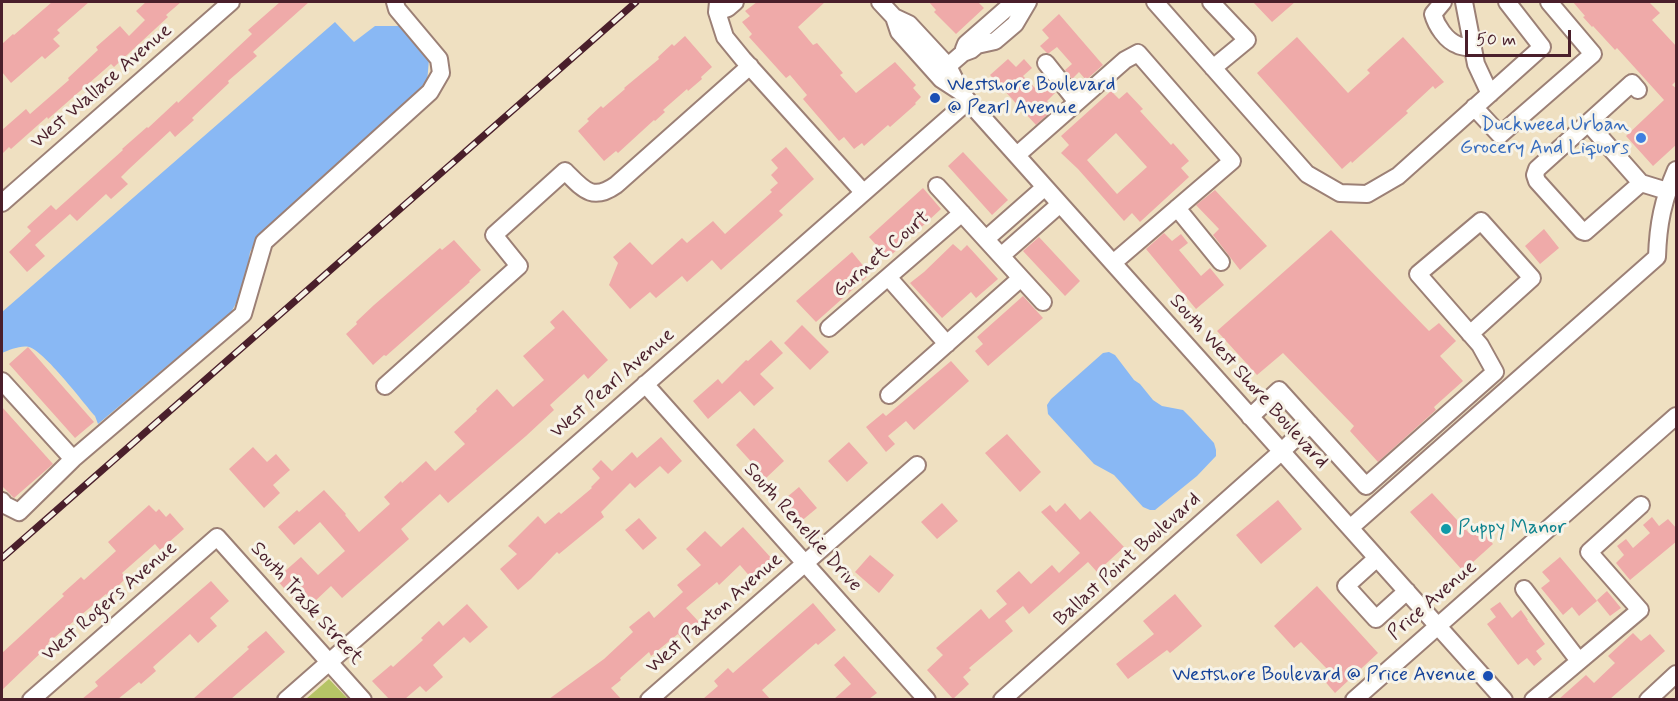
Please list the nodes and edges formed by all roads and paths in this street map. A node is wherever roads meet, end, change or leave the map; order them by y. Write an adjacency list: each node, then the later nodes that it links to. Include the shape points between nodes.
1 (231, 2): 34 (street, West Wallace Avenue)
2 (395, 2): 56 (street, via 439,59 441,73 430,92 264,242 243,314)
3 (735, 2): 13 (street, via 728,8)
4 (880, 2): 14 (street, South West Shore Boulevard)
5 (1014, 2): 16 (street, via 966,44)
6 (1028, 2): 16 (street, via 1015,24 995,41)
7 (1155, 2): 20 (street)
8 (1211, 2): 20 (street, via 1247,40)
9 (1443, 2): 15 (street, via 1433,14 1435,22 1457,45)
10 (1464, 2): 15 (street)
11 (1507, 2): 22 (street, via 1542,47)
12 (1549, 2): 25 (street, via 1593,54 1500,135)
13 (717, 7): 18 (street, via 725,37)
14 (894, 17): 19 (street, South West Shore Boulevard, via 909,24); 23 (street, South West Shore Boulevard, via 899,32 941,80)
15 (1473, 48): 22 (street)
16 (963, 53): 19 (street)
17 (1046, 63): 24 (street)
18 (750, 66): 33 (street); 50 (street, via 606,192 592,194 565,171 494,235 519,266)
19 (948, 66): 23 (street, South West Shore Boulevard)
20 (1213, 68): 25 (street, via 1307,174 1340,193 1367,194 1398,176)
21 (1638, 90): 26 (street, via 1632,83)
22 (1490, 94): 25 (street)
23 (965, 97): 27 (street, South West Shore Boulevard); 33 (street, West Pearl Avenue)
24 (1077, 102): 27 (street); 36 (street, via 1138,52 1232,161)
25 (1474, 107)
26 (1588, 123): 29 (street); 29 (street, via 1538,169 1537,181 1585,232)
27 (1017, 155): 31 (street, South West Shore Boulevard)
28 (1677, 170): 32 (street)
29 (1641, 183): 32 (street)
30 (937, 186): 37 (street)
31 (1045, 187): 35 (street, South West Shore Boulevard); 38 (street)
32 (1667, 191): 60 (street, via 1656,257)
33 (863, 192): 49 (street, West Pearl Avenue)
34 (2, 203)
35 (1060, 204): 39 (street); 41 (street, South West Shore Boulevard)
36 (1177, 208): 40 (street); 41 (street)
37 (962, 213): 38 (street); 42 (street, Gurnet Court)
38 (986, 239): 39 (street)
39 (1000, 255): 43 (street)
40 (1221, 261)
41 (1113, 263): 53 (street, South West Shore Boulevard)
42 (888, 277): 45 (street, Gurnet Court); 47 (street)
43 (1021, 278): 44 (street); 47 (street)
44 (1043, 302)
45 (829, 328)
46 (1470, 334): 46 (street, via 1418,274 1481,221 1532,278); 54 (street, via 1495,372 1366,486)
47 (947, 344): 51 (street)
48 (2, 381): 56 (street)
49 (645, 384): 63 (street, South Renellie Drive); 68 (street, West Pearl Avenue)
50 (385, 386)
51 (889, 395)
52 (1677, 416): 66 (street, Price Avenue)
53 (1250, 417): 54 (street, via 1279,390); 55 (street, South West Shore Boulevard)
54 (1310, 424): 55 (street, Ballast Point Boulevard)
55 (1281, 452): 60 (street, South West Shore Boulevard); 75 (street, Ballast Point Boulevard)
56 (73, 459): 58 (street, via 19,512)
57 (918, 465): 63 (street, West Paxton Avenue)
58 (2, 501)
59 (1641, 505): 67 (street, via 1589,552 1640,610)
60 (1350, 528): 62 (street, South West Shore Boulevard)
61 (217, 537): 68 (street, South Trask Street); 70 (street, West Rogers Avenue)
62 (1377, 558): 65 (street, South West Shore Boulevard); 65 (street, via 1346,586 1376,619)
63 (805, 562): 73 (street, West Paxton Avenue); 74 (street, South Renellie Drive)
64 (1524, 589): 67 (street)
65 (1407, 591): 66 (street, South West Shore Boulevard)
66 (1437, 626): 76 (street, Price Avenue); 77 (street, South West Shore Boulevard)
67 (1579, 661): 78 (street)
68 (329, 662): 71 (street, West Pearl Avenue); 72 (street, South Trask Street)
69 (1677, 674): 79 (street)
70 (31, 699)
71 (286, 699)
72 (363, 699)
73 (649, 699)
74 (927, 699)
75 (1002, 699)
76 (1354, 699)
77 (1504, 699)
78 (1533, 699)
79 (1648, 699)

